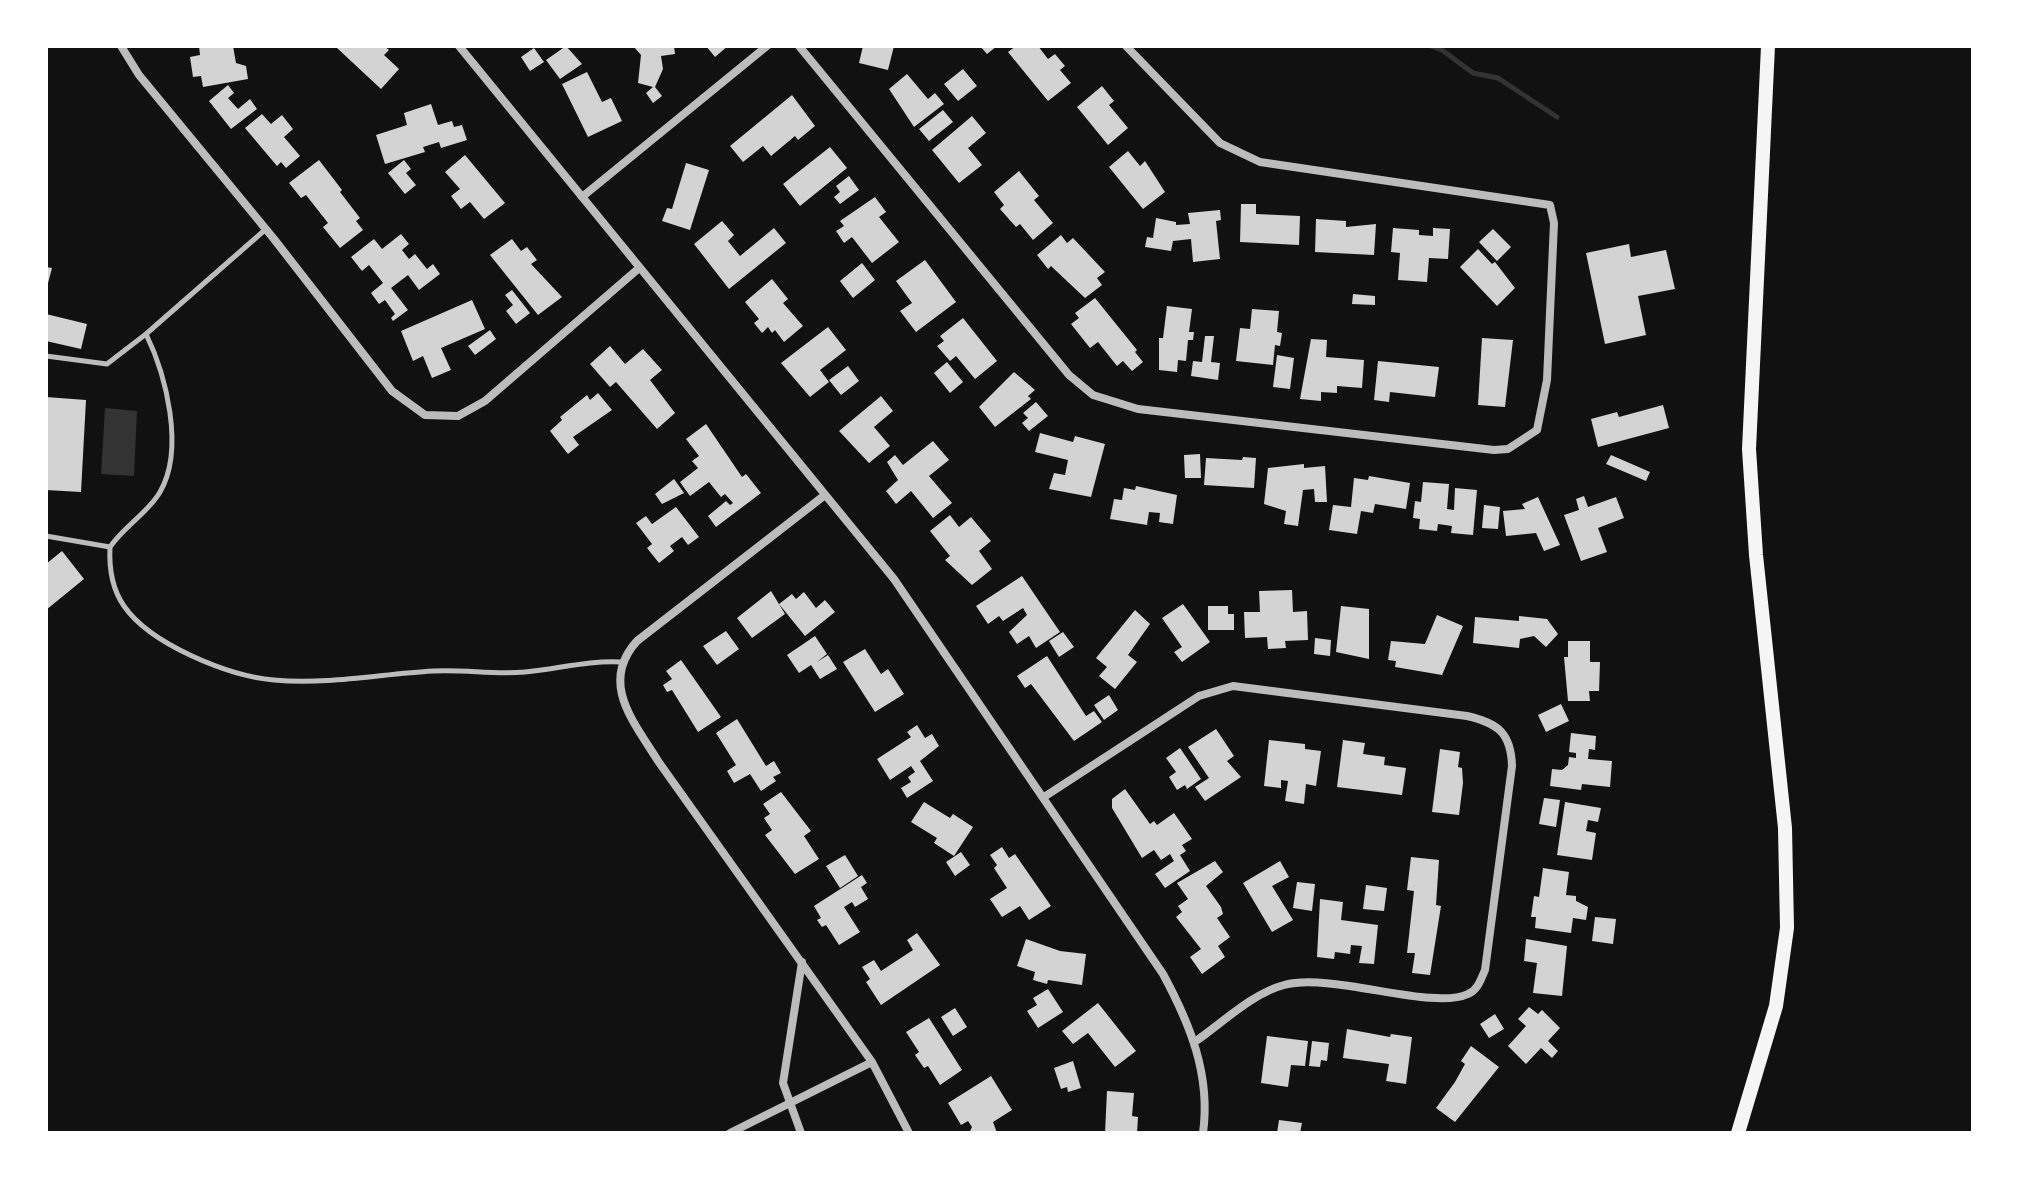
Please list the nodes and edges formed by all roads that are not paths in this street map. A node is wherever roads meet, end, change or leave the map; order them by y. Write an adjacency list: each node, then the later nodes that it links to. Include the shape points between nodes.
1 (121, 46): 8 (street)
2 (459, 46): 7 (street)
3 (767, 46): 7 (street)
4 (799, 46): 5 (street, via 1081,387 1117,405 1494,450 1519,444 1537,430 1547,380 1550,205 1260,162 1220,143)
5 (1126, 46)
6 (1768, 46): 25 (main road, via 1749,449 1785,828 1787,928 1773,1020)
7 (582, 197): 9 (street)
8 (266, 229): 9 (street, via 392,391 425,415 458,416 485,401); 10 (lane)
9 (638, 269): 12 (street)
10 (146, 334): 11 (lane, via 107,364); 14 (lane, via 169,404 168,465 157,496)
11 (46, 356)
12 (825, 495): 15 (street, via 637,641); 16 (street, via 894,579)
13 (46, 536): 14 (lane)
14 (110, 547): 15 (lane, via 118,596 133,617 200,659 255,676 329,681)
15 (622, 662): 17 (street, via 620,687 635,723)
16 (1044, 797): 18 (street, via 1163,974); 18 (street, via 1199,696 1233,686 1467,716 1487,721 1507,737 1512,766 1485,970 1475,989 1467,995 1441,997 1319,983 1282,985)
17 (802, 962): 19 (street); 20 (street, via 783,1070)
18 (1196, 1041): 24 (street)
19 (872, 1062): 20 (street); 23 (street)
20 (790, 1104): 21 (street); 22 (street)
21 (730, 1133)
22 (801, 1133)
23 (909, 1133)
24 (1203, 1133)
25 (1738, 1133)

